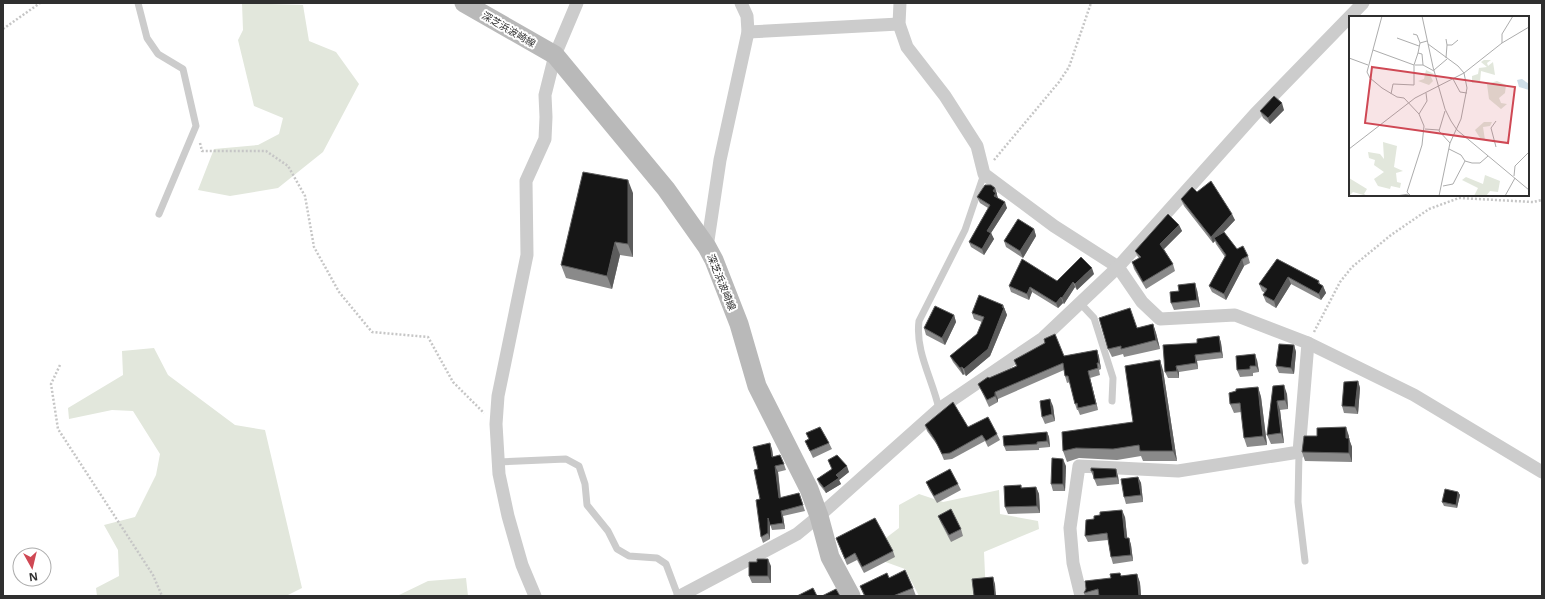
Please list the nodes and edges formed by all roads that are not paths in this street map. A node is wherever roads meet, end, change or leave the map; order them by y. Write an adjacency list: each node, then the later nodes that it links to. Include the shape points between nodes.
1 (138, 3): 13 (lane, via 147,38 158,54 183,69 196,126)
2 (464, 3): 11 (main road, 深芝浜波崎線)
3 (577, 3): 11 (street)
4 (741, 3): 10 (street, via 747,16)
5 (900, 3): 9 (street)
6 (1363, 3): 7 (street)
7 (1350, 16)
8 (1349, 17): 15 (street, via 1255,114)
9 (899, 24): 10 (street); 12 (street, via 907,47 945,96 977,146)
10 (748, 32): 14 (street, via 720,160)
11 (555, 55): 14 (main road, 深芝浜波崎線, via 666,189); 21 (street, via 544,95 544,139 526,180 527,255 498,396)
12 (984, 173): 15 (street, via 1054,226); 19 (lane, via 965,230 919,321 918,330 924,362)
13 (159, 214)
14 (707, 247): 23 (main road, 深芝浜波崎線, via 738,324 757,386)
15 (1118, 266): 16 (street); 17 (street, via 1142,302 1160,319 1236,315)
16 (1080, 302): 18 (lane, via 1094,318 1113,378); 19 (street, via 1043,338)
17 (1308, 344): 20 (street); 22 (street, via 1414,395)
18 (1112, 401)
19 (939, 409): 23 (street)
20 (1299, 452): 24 (lane, via 1298,502); 28 (street, via 1178,471 1080,466 1070,528 1072,563)
21 (498, 462): 25 (street, via 508,516 522,566); 26 (lane, via 566,459 579,466 587,505 608,531 617,549 629,556 657,558 666,564)
22 (1542, 472)
23 (820, 516): 26 (street, via 797,534); 27 (main road, 深芝浜波崎線, via 830,557)
24 (1305, 561)
25 (535, 596)
26 (679, 596)
27 (851, 596)
28 (1081, 596)

